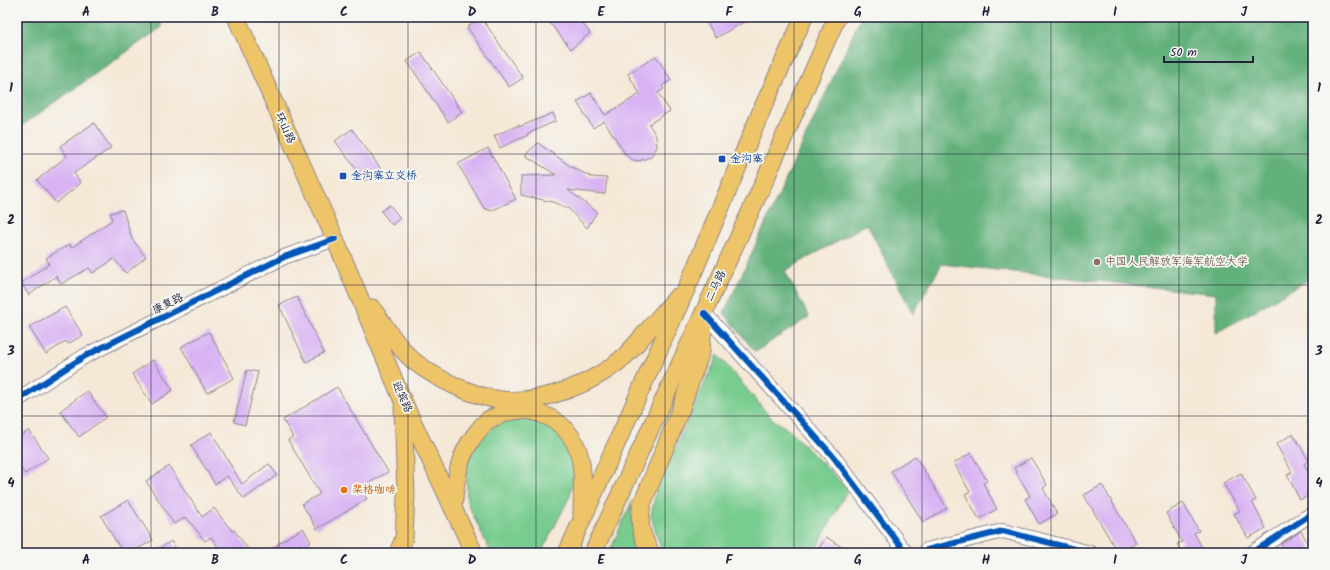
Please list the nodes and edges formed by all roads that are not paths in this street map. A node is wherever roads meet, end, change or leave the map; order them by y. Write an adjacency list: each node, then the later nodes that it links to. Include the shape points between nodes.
1 (236, 17): 4 (main road, 环山路)
2 (804, 17): 6 (main road)
3 (837, 17): 7 (main road, 二马路)
4 (335, 239): 5 (main road, 迎宾路); 9 (street, 康复路, via 284,257 85,356)
5 (351, 277): 6 (main road, via 392,336 415,362 454,386 501,400 545,397 591,379 625,356); 8 (main road, 迎宾路)
6 (688, 285): 12 (main road)
7 (704, 313): 16 (main road, 二马路); 17 (main road, via 701,351 642,504 639,518 641,532); 18 (street, via 832,455)
8 (402, 399): 10 (main road, 迎宾路); 13 (main road, via 406,495 404,538)
9 (17, 400)
10 (454, 509): 12 (main road, via 456,476 474,436 489,420 506,412 522,410 541,413 556,421 569,433 581,464); 14 (main road, 迎宾路)
11 (1313, 513): 21 (street)
12 (582, 521): 15 (main road)
13 (398, 553)
14 (474, 553)
15 (567, 553)
16 (593, 553)
17 (652, 553)
18 (906, 553)
19 (925, 553): 20 (street, via 927,550 1003,531)
20 (1090, 553)
21 (1252, 553)

